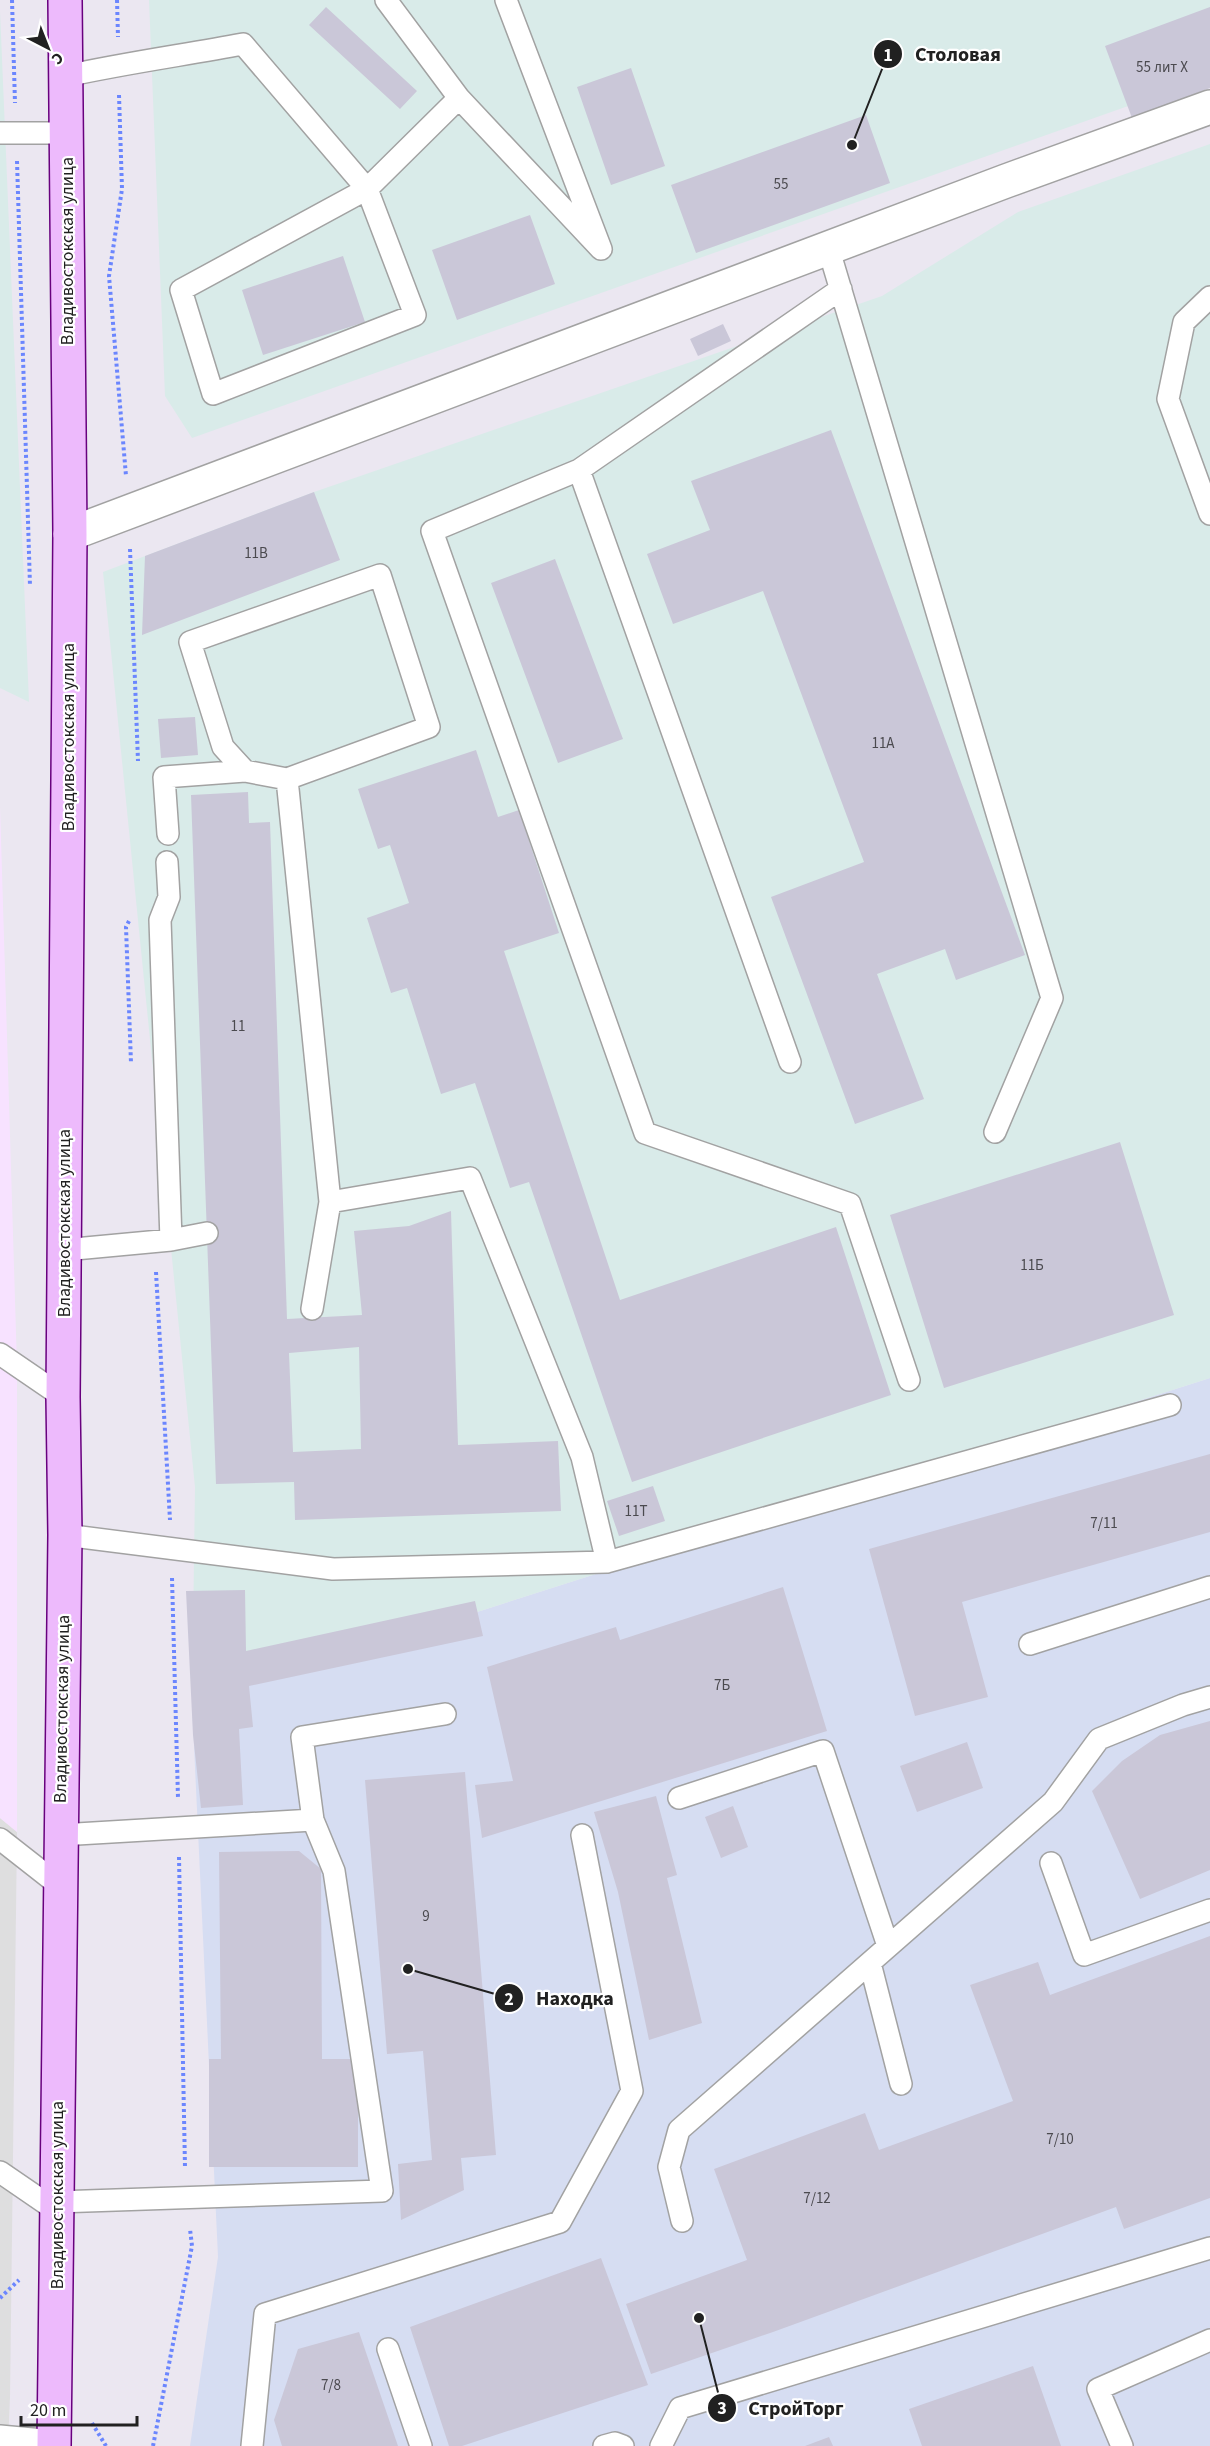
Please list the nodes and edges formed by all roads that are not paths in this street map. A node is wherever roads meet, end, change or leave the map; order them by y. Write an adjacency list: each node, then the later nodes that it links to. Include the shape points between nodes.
1 (65, 0): 4 (street, Владивостокская улица)
2 (386, 0): 5 (lane)
3 (506, 0): 5 (lane, via 601,249)
4 (66, 76): 8 (street, Владивостокская улица); 9 (lane, via 243,44)
5 (459, 98): 9 (lane)
6 (1210, 107): 10 (street)
7 (0, 133): 8 (lane)
8 (66, 133): 15 (street, Владивостокская улица)
9 (367, 189): 9 (lane, via 415,315 213,394 181,290)
10 (828, 247): 11 (lane); 15 (street)
11 (841, 289): 13 (lane); 21 (lane, via 1052,998)
12 (1210, 297): 14 (lane, via 1184,322 1168,399)
13 (579, 471): 20 (lane); 28 (lane, via 432,531 640,1122 645,1133 850,1204)
14 (1210, 514)
15 (70, 534): 25 (street, Владивостокская улица)
16 (245, 771): 17 (lane); 17 (lane, via 223,747 190,642 380,575 429,727); 18 (lane, via 164,777)
17 (287, 779): 22 (lane)
18 (168, 834)
19 (167, 862): 24 (lane, via 169,897 160,920)
20 (790, 1062)
21 (995, 1132)
22 (330, 1202): 26 (lane); 32 (lane, via 470,1178 582,1457)
23 (207, 1233): 24 (lane)
24 (163, 1241): 25 (lane)
25 (64, 1250): 29 (street, Владивостокская улица)
26 (312, 1308)
27 (0, 1354): 29 (lane)
28 (909, 1380)
29 (63, 1397): 31 (street, Владивостокская улица)
30 (1170, 1406): 32 (lane)
31 (65, 1535): 32 (lane, via 333,1569); 39 (street, Владивостокская улица)
32 (607, 1562)
33 (1210, 1587): 34 (lane)
34 (1030, 1644)
35 (1210, 1697): 45 (lane, via 1183,1704 1099,1739 1053,1802)
36 (445, 1714): 38 (lane, via 302,1737)
37 (679, 1798): 45 (lane, via 824,1751)
38 (313, 1820): 39 (lane); 49 (lane, via 334,1871 382,2191 185,2197)
39 (60, 1835): 43 (street, Владивостокская улица)
40 (582, 1835): 56 (lane, via 632,2091 560,2222 265,2314)
41 (0, 1839): 43 (lane)
42 (1051, 1863): 44 (lane, via 1084,1955)
43 (60, 1886): 49 (street, Владивостокская улица)
44 (1210, 1910)
45 (888, 1946): 46 (lane)
46 (870, 1963): 47 (lane); 50 (lane, via 679,2130 669,2167)
47 (901, 2084)
48 (0, 2172): 49 (lane)
49 (57, 2206): 55 (street, Владивостокская улица)
50 (682, 2221)
51 (1210, 2248): 60 (lane, via 680,2408)
52 (1210, 2340): 61 (lane, via 1098,2389)
53 (388, 2349): 57 (lane)
54 (0, 2436): 55 (lane)
55 (54, 2443)
56 (252, 2446)
57 (421, 2446)
58 (604, 2446): 59 (lane)
59 (622, 2446)
60 (661, 2446)
61 (1122, 2446)

